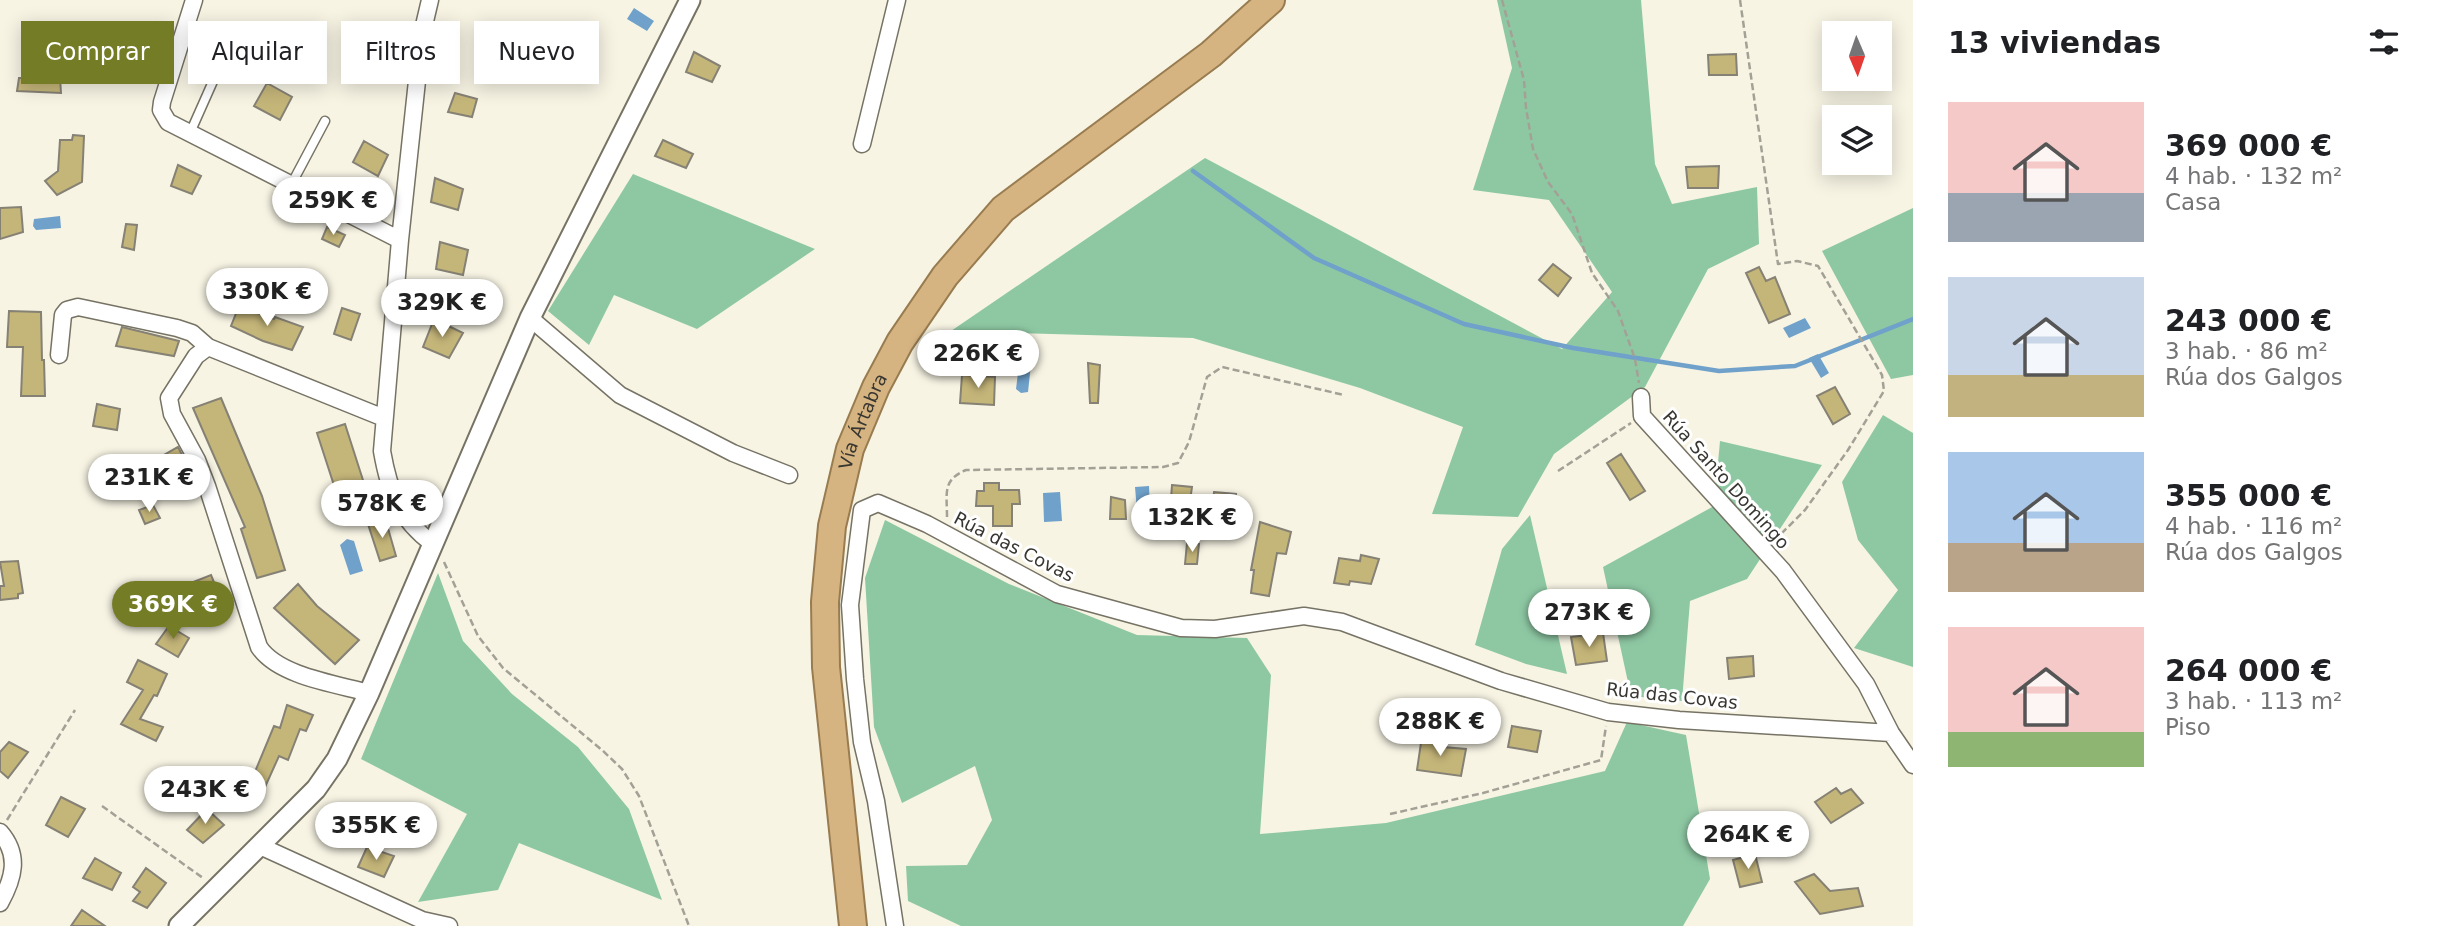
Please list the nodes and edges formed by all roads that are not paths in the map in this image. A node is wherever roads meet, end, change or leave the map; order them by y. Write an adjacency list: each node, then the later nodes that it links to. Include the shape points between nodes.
1 (194, 0): 8 (street, via 161,110 168,122)
2 (429, 0): 11 (street)
3 (690, 0): 12 (street)
4 (897, 0): 9 (street)
5 (1271, 0): 27 (highway, Vía Ártabra, via 1212,54 1003,209 944,276 900,341 876,387 850,449 832,526 825,602 826,667)
6 (211, 84): 8 (lane)
7 (325, 121): 10 (lane)
8 (190, 133): 10 (street)
9 (862, 144)
10 (291, 185): 11 (street)
11 (400, 240): 16 (street)
12 (530, 318): 17 (street, via 620,395 733,453); 18 (street)
13 (208, 347): 14 (street, via 192,333 177,328 78,307 63,315); 16 (street); 19 (street, via 196,356 171,392 169,405 206,486 259,647 288,670)
14 (59, 355)
15 (1641, 397): 20 (street, Rúa Santo Domingo, via 1642,416 1783,571 1866,684)
16 (384, 418): 18 (street, via 386,475 396,501 415,530)
17 (789, 475)
18 (433, 544): 19 (street)
19 (369, 693): 23 (street, via 323,779)
20 (1891, 733): 21 (street, Rúa Santo Domingo); 28 (street, Rúa das Covas, via 1608,712 1501,681 1342,622 1304,615 1253,624 1181,628 1057,594 878,503 862,510 850,605 862,742)
21 (1913, 765)
22 (3, 826): 24 (street, via 14,872)
23 (260, 846): 25 (street); 26 (street, via 422,920)
24 (0, 903)
25 (179, 926)
26 (449, 926)
27 (853, 926)
28 (895, 926)

